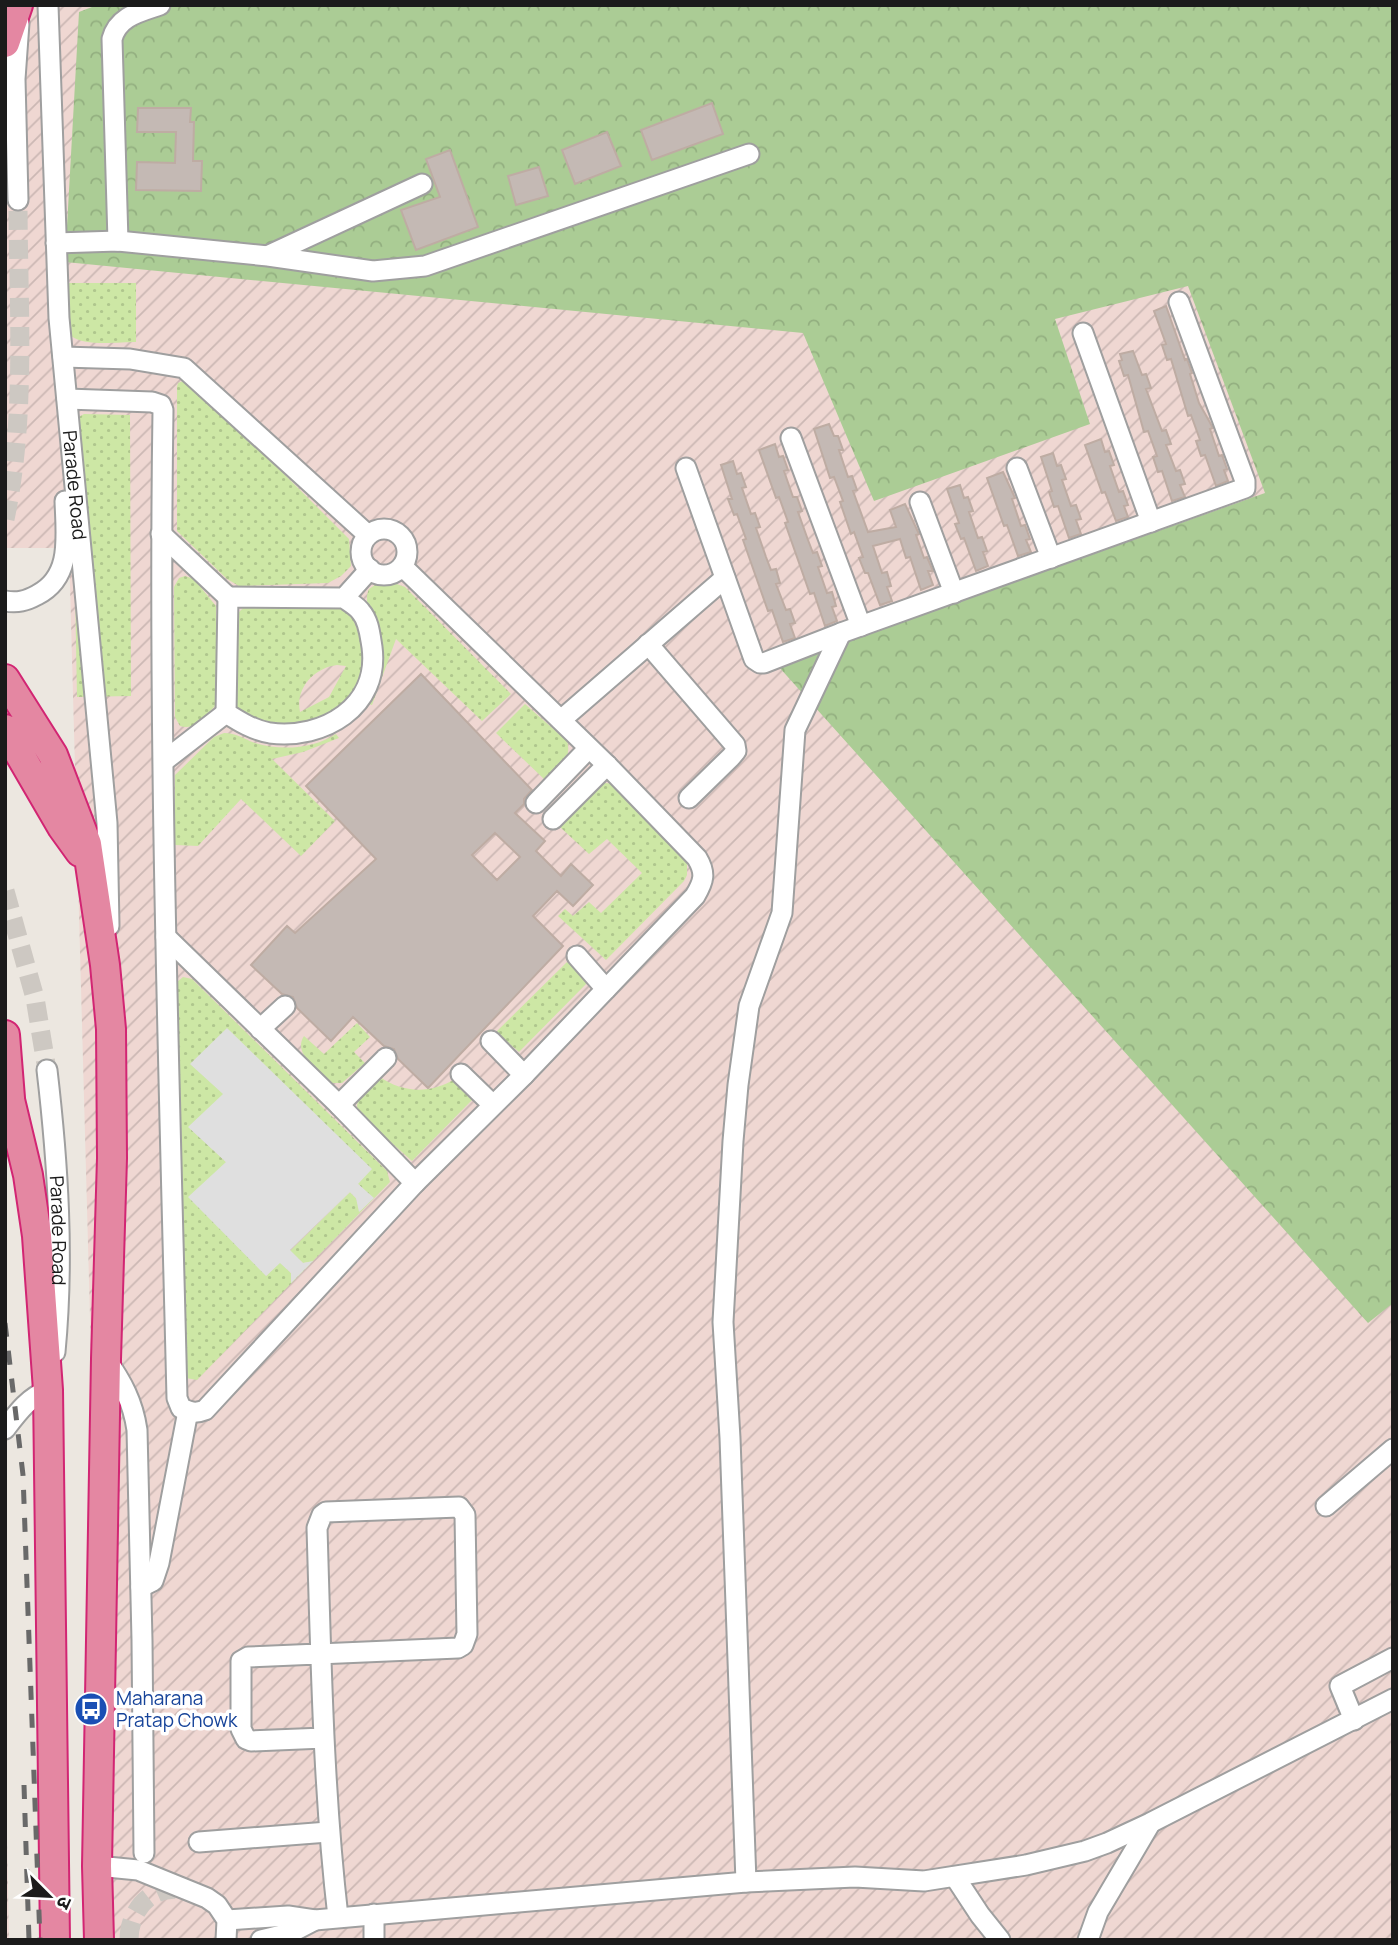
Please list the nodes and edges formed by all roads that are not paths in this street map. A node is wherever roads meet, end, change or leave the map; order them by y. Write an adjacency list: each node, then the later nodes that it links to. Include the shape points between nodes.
1 (19, 5): 4 (highway); 7 (street, via 15,79)
2 (48, 5): 9 (street, Parade Road)
3 (160, 5): 8 (street, via 128,17 114,30 112,39)
4 (5, 43)
5 (749, 154): 10 (street, via 425,266 373,271)
6 (422, 184): 10 (street)
7 (18, 200)
8 (118, 241): 9 (street); 10 (street)
9 (56, 243): 13 (street, Parade Road)
10 (268, 256)
11 (1179, 302): 20 (street, via 1246,485 1242,491)
12 (1083, 333): 20 (street)
13 (63, 358): 14 (street, Parade Road); 22 (street, via 130,359 184,368)
14 (66, 399): 15 (street, Parade Road); 21 (street, via 161,405)
15 (69, 419): 30 (street, via 66,547 61,574 28,600); 47 (street, Parade Road, via 107,822 110,906)
16 (791, 438): 31 (street)
17 (686, 468): 26 (street)
18 (1017, 468): 23 (street)
19 (920, 502): 27 (street)
20 (1151, 522): 23 (street)
21 (161, 534): 28 (street); 39 (street)
22 (368, 535): 24 (street, via 383,530 398,535 407,547); 25 (street, via 360,551)
23 (1051, 558): 27 (street)
24 (403, 568): 25 (street, via 384,574); 36 (street)
25 (370, 569): 29 (street)
26 (725, 578): 32 (street, via 756,662 764,663); 33 (street)
27 (954, 593): 31 (street)
28 (228, 597): 29 (street); 35 (street)
29 (344, 598): 35 (street, via 361,612 370,630 374,659 368,686 352,709 329,726 300,734 269,733)
30 (5, 601)
31 (861, 626): 32 (street)
32 (841, 633): 79 (street, via 795,730 782,913 749,1006 733,1141 723,1322)
33 (648, 644): 36 (street); 41 (street, via 735,745 732,757)
34 (5, 679): 44 (highway, via 53,755 80,823)
35 (226, 713): 39 (street)
36 (561, 720): 38 (street)
37 (5, 729): 44 (highway)
38 (589, 748): 40 (street); 42 (street)
39 (164, 761): 45 (street)
40 (607, 765): 43 (street); 48 (street, via 704,869 695,896)
41 (689, 798)
42 (536, 803)
43 (553, 819)
44 (91, 867): 47 (highway)
45 (166, 937): 50 (street); 63 (street, via 177,1398)
46 (577, 956): 48 (street)
47 (105, 965): 61 (highway, via 113,1109)
48 (606, 989): 56 (street)
49 (285, 1006): 50 (street)
50 (260, 1029): 59 (street)
51 (5, 1035): 57 (highway)
52 (491, 1041): 56 (street)
53 (386, 1058): 59 (street)
54 (47, 1070): 62 (street, Parade Road, via 58,1166 59,1289 55,1359)
55 (461, 1074): 58 (street)
56 (524, 1075): 58 (street)
57 (10, 1099): 62 (highway, via 37,1236)
58 (492, 1104): 60 (street)
59 (339, 1105): 60 (street)
60 (415, 1183): 63 (street, via 205,1410)
61 (106, 1359): 67 (street, via 134,1412); 77 (highway)
62 (48, 1390): 64 (street, via 20,1408); 84 (highway)
63 (188, 1411): 67 (street, via 159,1563 153,1581)
64 (5, 1429)
65 (1393, 1449): 66 (street)
66 (1326, 1506)
67 (141, 1587): 76 (street)
68 (321, 1654): 68 (street, via 317,1528 322,1515 463,1510 467,1634 463,1645); 72 (street); 72 (street, via 244,1658 240,1667 241,1729 251,1741)
69 (1393, 1658): 71 (street, via 1340,1686)
70 (1393, 1699): 71 (street)
71 (1354, 1720): 73 (street)
72 (324, 1738): 74 (street)
73 (1150, 1823): 78 (street, via 1085,1852); 89 (street, via 1098,1912)
74 (328, 1832): 75 (street); 81 (street)
75 (199, 1842)
76 (144, 1853)
77 (97, 1866): 83 (street, via 127,1867 194,1891 217,1905); 85 (highway)
78 (955, 1877): 79 (street); 88 (street)
79 (746, 1882): 80 (street)
80 (374, 1914): 81 (street); 87 (street)
81 (338, 1917): 82 (street)
82 (315, 1920): 83 (street, via 288,1916); 86 (street, via 290,1933)
83 (227, 1930)
84 (55, 1940)
85 (99, 1940)
86 (261, 1940)
87 (374, 1940)
88 (999, 1940)
89 (1088, 1940)

